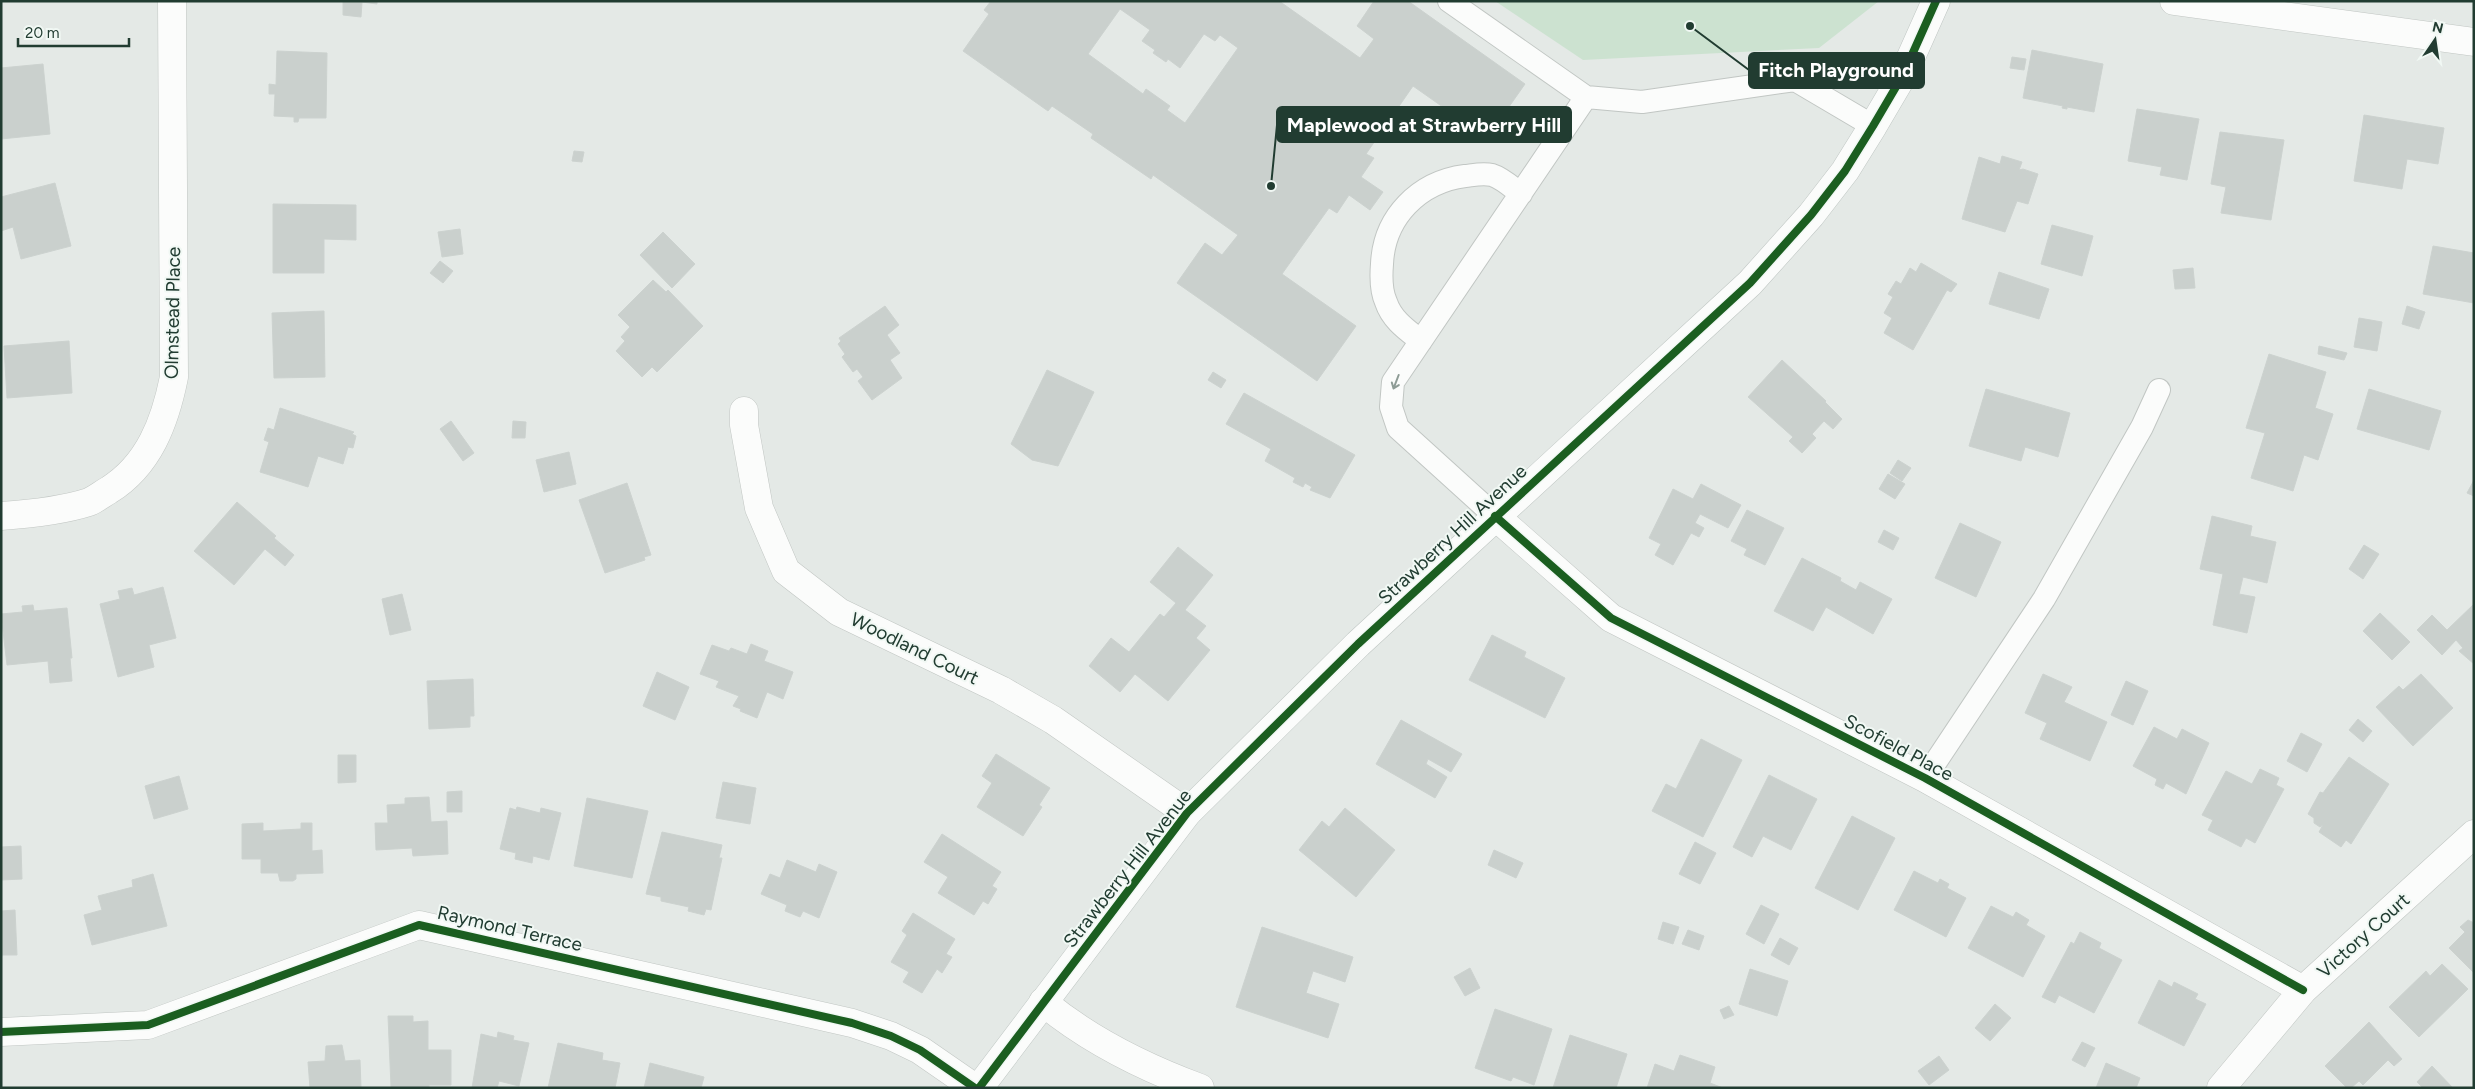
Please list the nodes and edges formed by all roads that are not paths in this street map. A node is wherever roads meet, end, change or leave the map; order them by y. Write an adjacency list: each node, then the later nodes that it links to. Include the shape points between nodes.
1 (172, 1): 12 (street, Olmstead Place, via 174,377 168,407 142,461 118,484 90,501 37,514)
2 (1449, 1): 6 (lane)
3 (1936, 1): 7 (street, Strawberry Hill Avenue, via 1903,75)
4 (2174, 1): 5 (street)
5 (2474, 42)
6 (1586, 97): 7 (lane, via 1642,102 1795,80); 8 (lane)
7 (1873, 126): 13 (street, Strawberry Hill Avenue, via 1845,171 1811,215 1750,283)
8 (1521, 194): 9 (lane); 9 (lane, via 1493,175 1477,174 1425,188 1404,206 1390,227 1382,251 1381,277 1386,302 1400,325)
9 (1421, 341): 13 (lane, one-way to 13, via 1394,382 1391,407 1398,428)
10 (2160, 390): 14 (lane, via 2044,599)
11 (744, 411): 15 (street, Woodland Court, via 760,508 786,571 839,612 1001,690 1053,720)
12 (1, 516)
13 (1495, 516): 14 (street, Scofield Place, via 1611,618); 15 (street, Strawberry Hill Avenue, via 1358,644)
14 (1925, 778): 17 (street, Scofield Place)
15 (1186, 813): 18 (street, Strawberry Hill Avenue)
16 (2474, 835): 17 (street, Victory Court)
17 (2302, 990): 22 (street, Victory Court)
18 (1044, 1002): 20 (street, Strawberry Hill Avenue); 21 (street, via 1096,1041)
19 (1, 1032): 20 (street, Raymond Terrace, via 148,1025 419,925 852,1023 920,1050)
20 (977, 1088)
21 (1200, 1088)
22 (2221, 1088)

